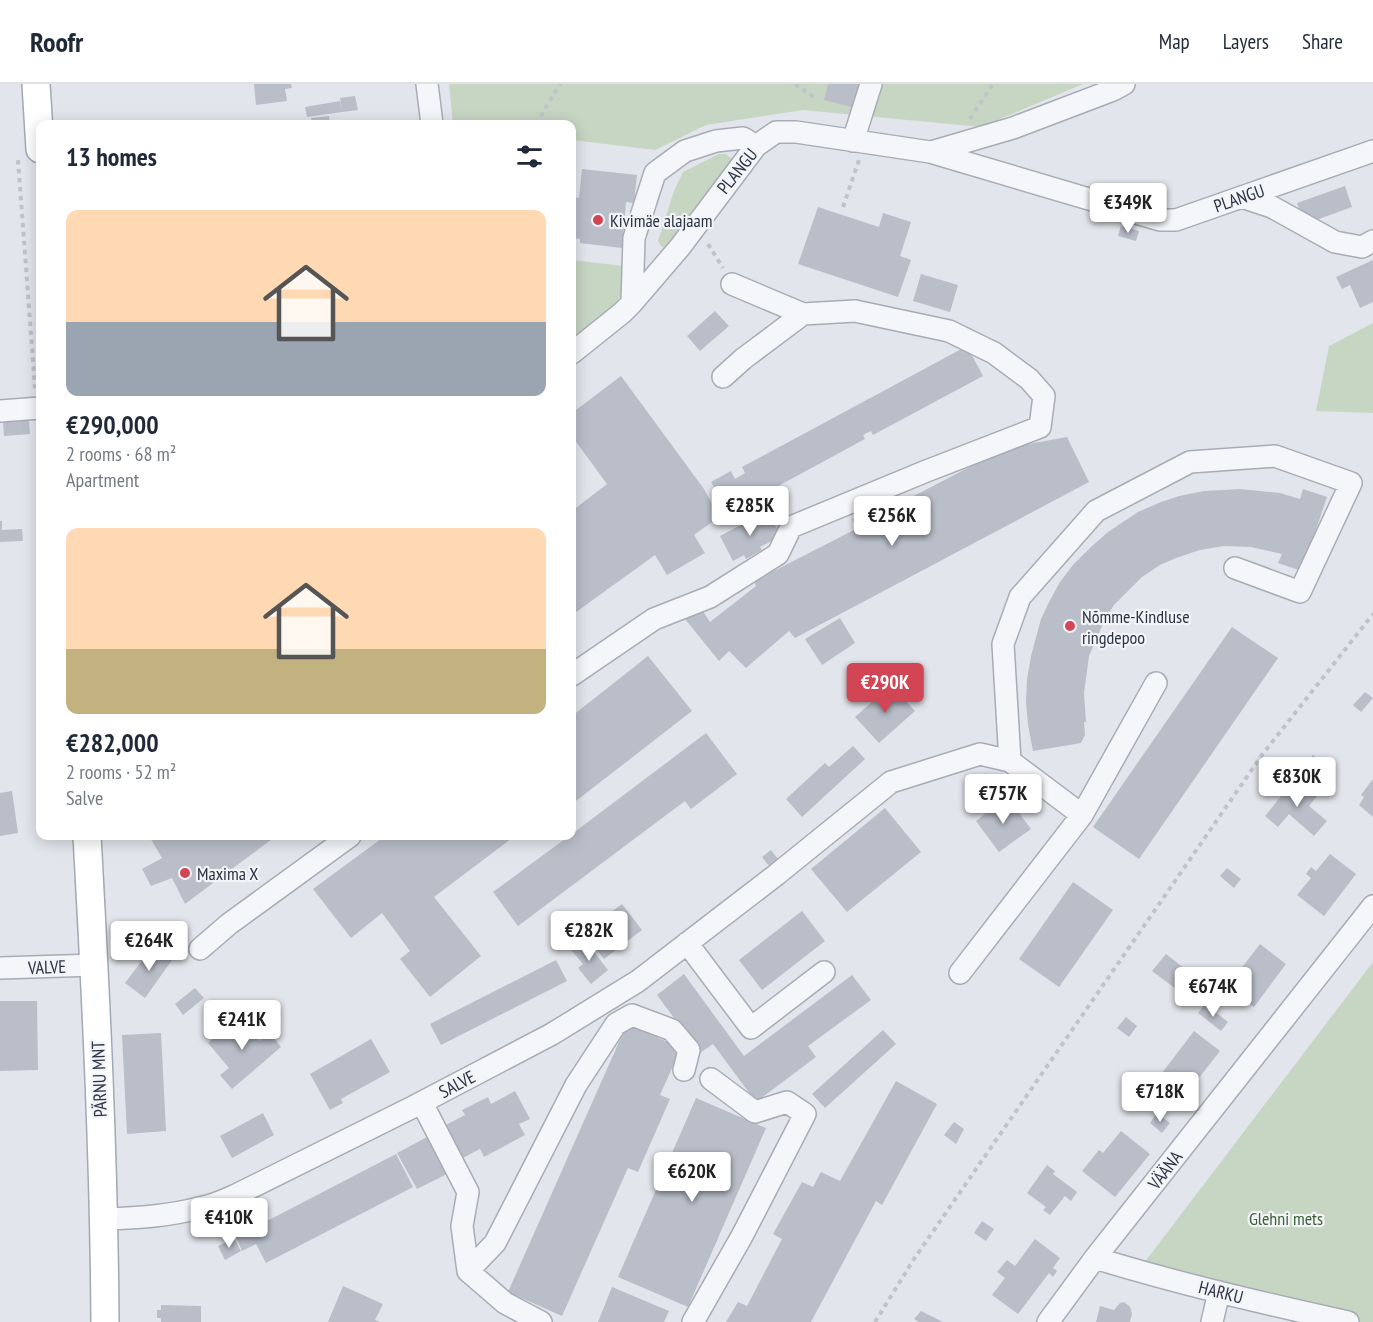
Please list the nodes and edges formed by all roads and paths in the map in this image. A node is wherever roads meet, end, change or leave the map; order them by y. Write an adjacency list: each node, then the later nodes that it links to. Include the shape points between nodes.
1 (36, 84): 14 (main road)
2 (427, 84): 9 (street)
3 (560, 84): 10 (path)
4 (795, 84): 8 (path)
5 (870, 84): 11 (street)
6 (993, 84): 12 (path)
7 (1124, 84): 12 (street, PLANGU, via 1012,128)
8 (814, 97)
9 (432, 120)
10 (538, 120)
11 (859, 141): 13 (street, PLANGU, via 776,132); 15 (street, PLANGU); 18 (path)
12 (954, 145): 15 (street, PLANGU)
13 (756, 146): 19 (street, PLANGU); 22 (street, via 743,138 716,141 685,151 655,173 634,238)
14 (29, 150): 25 (path)
15 (930, 152): 17 (street, PLANGU, via 1160,220 1176,220)
16 (1373, 152): 17 (street, PLANGU)
17 (1242, 197): 20 (street, via 1272,207 1335,242 1362,247)
18 (843, 207)
19 (695, 227): 21 (path); 22 (street, PLANGU)
20 (1373, 241)
21 (732, 284): 23 (street)
22 (632, 303): 24 (street, PLANGU)
23 (803, 314): 26 (street); 31 (street, via 855,311 949,331 994,353 1029,379 1044,396 1040,427 791,527 778,555 710,597 654,620)
24 (576, 350)
25 (36, 351)
26 (723, 377)
27 (36, 408): 28 (street)
28 (0, 411)
29 (1235, 568): 33 (street, via 1300,592 1351,483 1275,456 1190,462 1096,511 1020,597 1003,644)
30 (1373, 614): 54 (path, via 1262,754 964,1186)
31 (576, 672)
32 (1156, 683): 34 (street)
33 (1010, 760): 34 (street); 38 (street, SALVE, via 980,754 891,782)
34 (1082, 815): 43 (street)
35 (87, 840): 40 (main road, PÄRNU MNT)
36 (344, 840): 39 (street)
37 (1373, 906): 48 (street, VÄÄNA)
38 (687, 943): 42 (street, via 751,1028); 46 (street, SALVE, via 638,981 552,1034)
39 (200, 949)
40 (95, 965): 41 (street, VALVE); 47 (main road, PÄRNU MNT)
41 (0, 968)
42 (824, 972)
43 (960, 973)
44 (684, 1070): 49 (street, via 689,1050 672,1030 632,1015 616,1024 576,1085 495,1243)
45 (711, 1079): 53 (street, via 755,1112 787,1102 805,1114)
46 (422, 1102): 47 (street, SALVE, via 205,1207 151,1217); 49 (street, via 468,1192 462,1226)
47 (105, 1219): 51 (main road, PÄRNU MNT)
48 (1095, 1258): 50 (street, HARKU); 55 (street, VÄÄNA)
49 (468, 1271): 52 (street, via 504,1302)
50 (1219, 1292): 56 (street); 57 (street, HARKU)
51 (105, 1322)
52 (541, 1322)
53 (693, 1322)
54 (875, 1322)
55 (1048, 1322)
56 (1212, 1322)
57 (1348, 1322)

